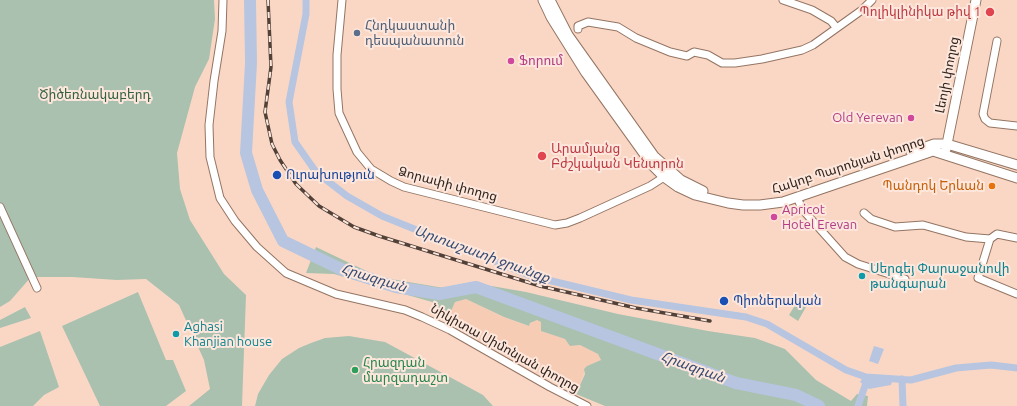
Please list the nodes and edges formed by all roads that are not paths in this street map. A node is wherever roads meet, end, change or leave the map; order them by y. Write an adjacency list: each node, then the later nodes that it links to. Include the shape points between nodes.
1 (223, 0): 25 (street, Նիկիտա Սիմոնյան փողոց, via 222,31 209,125 210,157 220,198 257,247 286,273 336,294 422,316)
2 (342, 0): 15 (street, Ձորափի փողոց, via 337,55 339,112 357,152 372,169 390,181 404,187 555,225 580,218)
3 (543, 0): 15 (main road, Հակոբ Պարոնյան փողոց, via 551,18 586,73 648,160)
4 (550, 0): 12 (main road, Հակոբ Պարոնյան փողոց, via 568,35 654,156 681,180 703,192 732,199 771,198 934,144)
5 (784, 0): 8 (street, via 812,10 831,21)
6 (872, 0): 8 (street)
7 (976, 0): 12 (main road, Լեոյի փողոց)
8 (836, 28): 9 (street, via 802,50 762,59 722,63 708,55 694,52 687,56 664,50 618,27 588,22 578,26)
9 (578, 29)
10 (997, 42): 11 (street, via 984,119 990,123)
11 (1017, 126)
12 (947, 144): 13 (main road, Լեոյի փողոց); 14 (main road, Հակոբ Պարոնյան փողոց)
13 (945, 154): 16 (main road, Հակոբ Պարոնյան փողոց); 17 (main road, Հակոբ Պարոնյան փողոց, via 933,151)
14 (1017, 165)
15 (664, 177): 17 (main road, Հակոբ Պարոնյան փողոց, via 695,195 728,203 760,205)
16 (1017, 178)
17 (797, 197): 22 (street, via 802,209 845,258)
18 (0, 207): 23 (street)
19 (864, 213): 21 (street, via 871,219 895,228 923,225 966,237)
20 (1017, 238): 21 (street, via 997,234)
21 (990, 239): 24 (street, via 978,278)
22 (905, 279)
23 (37, 288)
24 (1017, 294)
25 (587, 406)

